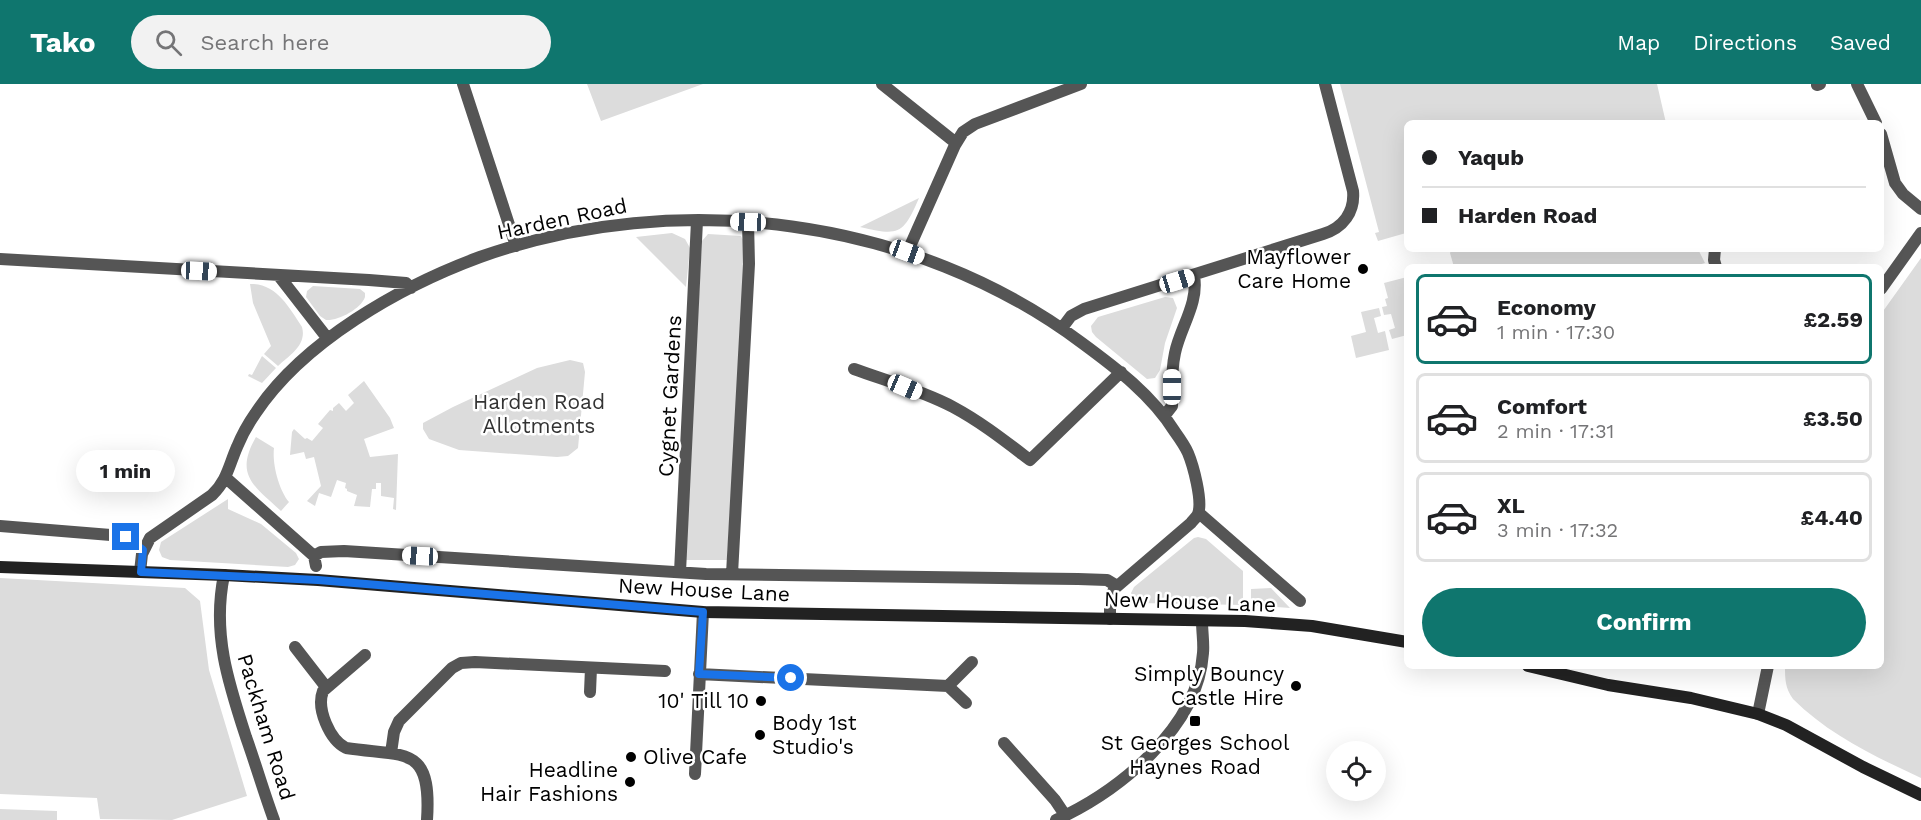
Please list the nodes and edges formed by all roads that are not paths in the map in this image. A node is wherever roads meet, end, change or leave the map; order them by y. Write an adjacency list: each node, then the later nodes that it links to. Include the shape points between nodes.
1 (463, 84): 13 (street)
2 (882, 84): 7 (street)
3 (1081, 84): 7 (street, via 975,124)
4 (1325, 84): 17 (street, via 1353,191 1346,219 1329,232)
5 (1857, 84): 6 (street)
6 (1875, 120)
7 (956, 143): 14 (street)
8 (1884, 144): 9 (street, via 1896,183)
9 (1921, 209)
10 (697, 221): 11 (street, Harden Road); 13 (street, Harden Road, via 605,227); 31 (street, Cygnet Gardens)
11 (748, 222): 14 (street, Harden Road, via 817,231); 32 (street)
12 (1921, 232): 18 (street)
13 (516, 246): 19 (street, Harden Road, via 460,265)
14 (907, 252): 20 (street, Harden Road, via 986,285)
15 (0, 259): 16 (street)
16 (279, 276): 19 (street, via 405,283); 21 (street)
17 (1194, 276): 20 (street, via 1084,309); 24 (street, via 1195,294 1172,367 1172,406)
18 (1884, 285)
19 (411, 288): 21 (street, Harden Road)
20 (1062, 327): 23 (street, Harden Road)
21 (328, 339): 25 (street, Harden Road, via 266,398 239,441)
22 (854, 369): 23 (street, via 952,406 1030,460)
23 (1121, 372): 24 (street, Harden Road)
24 (1165, 415): 26 (street, Harden Road, via 1187,451)
25 (226, 478): 28 (street, Harden Road, via 212,495 155,533); 31 (street, New House Lane, via 315,561 325,551 344,551)
26 (1199, 513): 34 (street); 35 (street, New House Lane)
27 (0, 526): 28 (street, via 123,536)
28 (143, 550): 30 (street)
29 (0, 567): 30 (street, New House Lane)
30 (141, 572): 33 (street, New House Lane)
31 (680, 573): 32 (street, New House Lane)
32 (732, 574): 34 (street, New House Lane, via 1078,579 1109,581)
33 (224, 575): 36 (street, New House Lane); 58 (street, Packham Road, via 220,628 225,671)
34 (1116, 586): 37 (street, via 1110,602)
35 (1300, 602)
36 (703, 612): 37 (street, New House Lane); 47 (street)
37 (1110, 619): 38 (street, New House Lane)
38 (1202, 621): 39 (street, New House Lane, via 1312,626); 57 (street, via 1203,654 1198,675 1190,699 1171,732 1099,795)
39 (1404, 641)
40 (295, 647): 49 (street)
41 (365, 655): 49 (street)
42 (972, 662): 48 (street)
43 (591, 668): 46 (street); 50 (street); 54 (street, via 461,663 399,720)
44 (1541, 669): 52 (street)
45 (1767, 669): 52 (street)
46 (665, 671)
47 (699, 674): 48 (street); 55 (street)
48 (948, 686): 51 (street)
49 (326, 687): 54 (street, via 321,698 323,712 339,744)
50 (590, 692)
51 (966, 703)
52 (1758, 714): 56 (street)
53 (1004, 743): 57 (street, via 1055,800)
54 (391, 753): 59 (street, via 409,758 424,774)
55 (695, 774)
56 (1921, 795)
57 (1061, 818)
58 (274, 820)
59 (427, 820)

